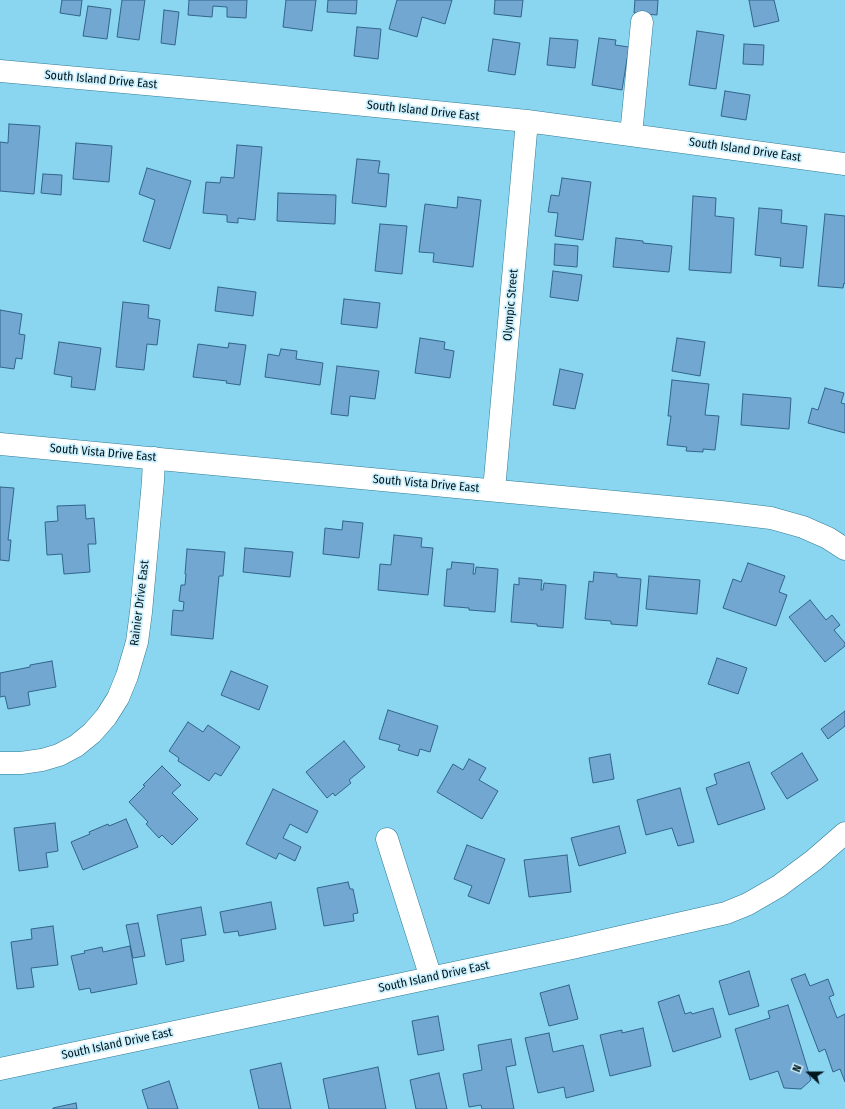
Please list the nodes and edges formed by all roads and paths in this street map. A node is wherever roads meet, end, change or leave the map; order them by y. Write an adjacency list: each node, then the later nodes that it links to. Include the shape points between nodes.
1 (642, 22): 4 (street)
2 (0, 71): 3 (street, South Island Drive East)
3 (527, 121): 4 (street, South Island Drive East); 8 (street, Olympic Street)
4 (631, 135): 5 (street, South Island Drive East)
5 (845, 164)
6 (0, 444): 7 (street, South Vista Drive East)
7 (154, 458): 8 (street, South Vista Drive East); 10 (street, Rainier Drive East, via 137,642 118,698 92,733 76,746 42,760)
8 (494, 490): 9 (street, South Vista Drive East, via 771,518 803,526)
9 (845, 549)
10 (0, 763)
11 (845, 833): 13 (street, South Island Drive East, via 779,886 726,913)
12 (388, 839): 13 (street)
13 (431, 978): 14 (street, South Island Drive East)
14 (0, 1069)

